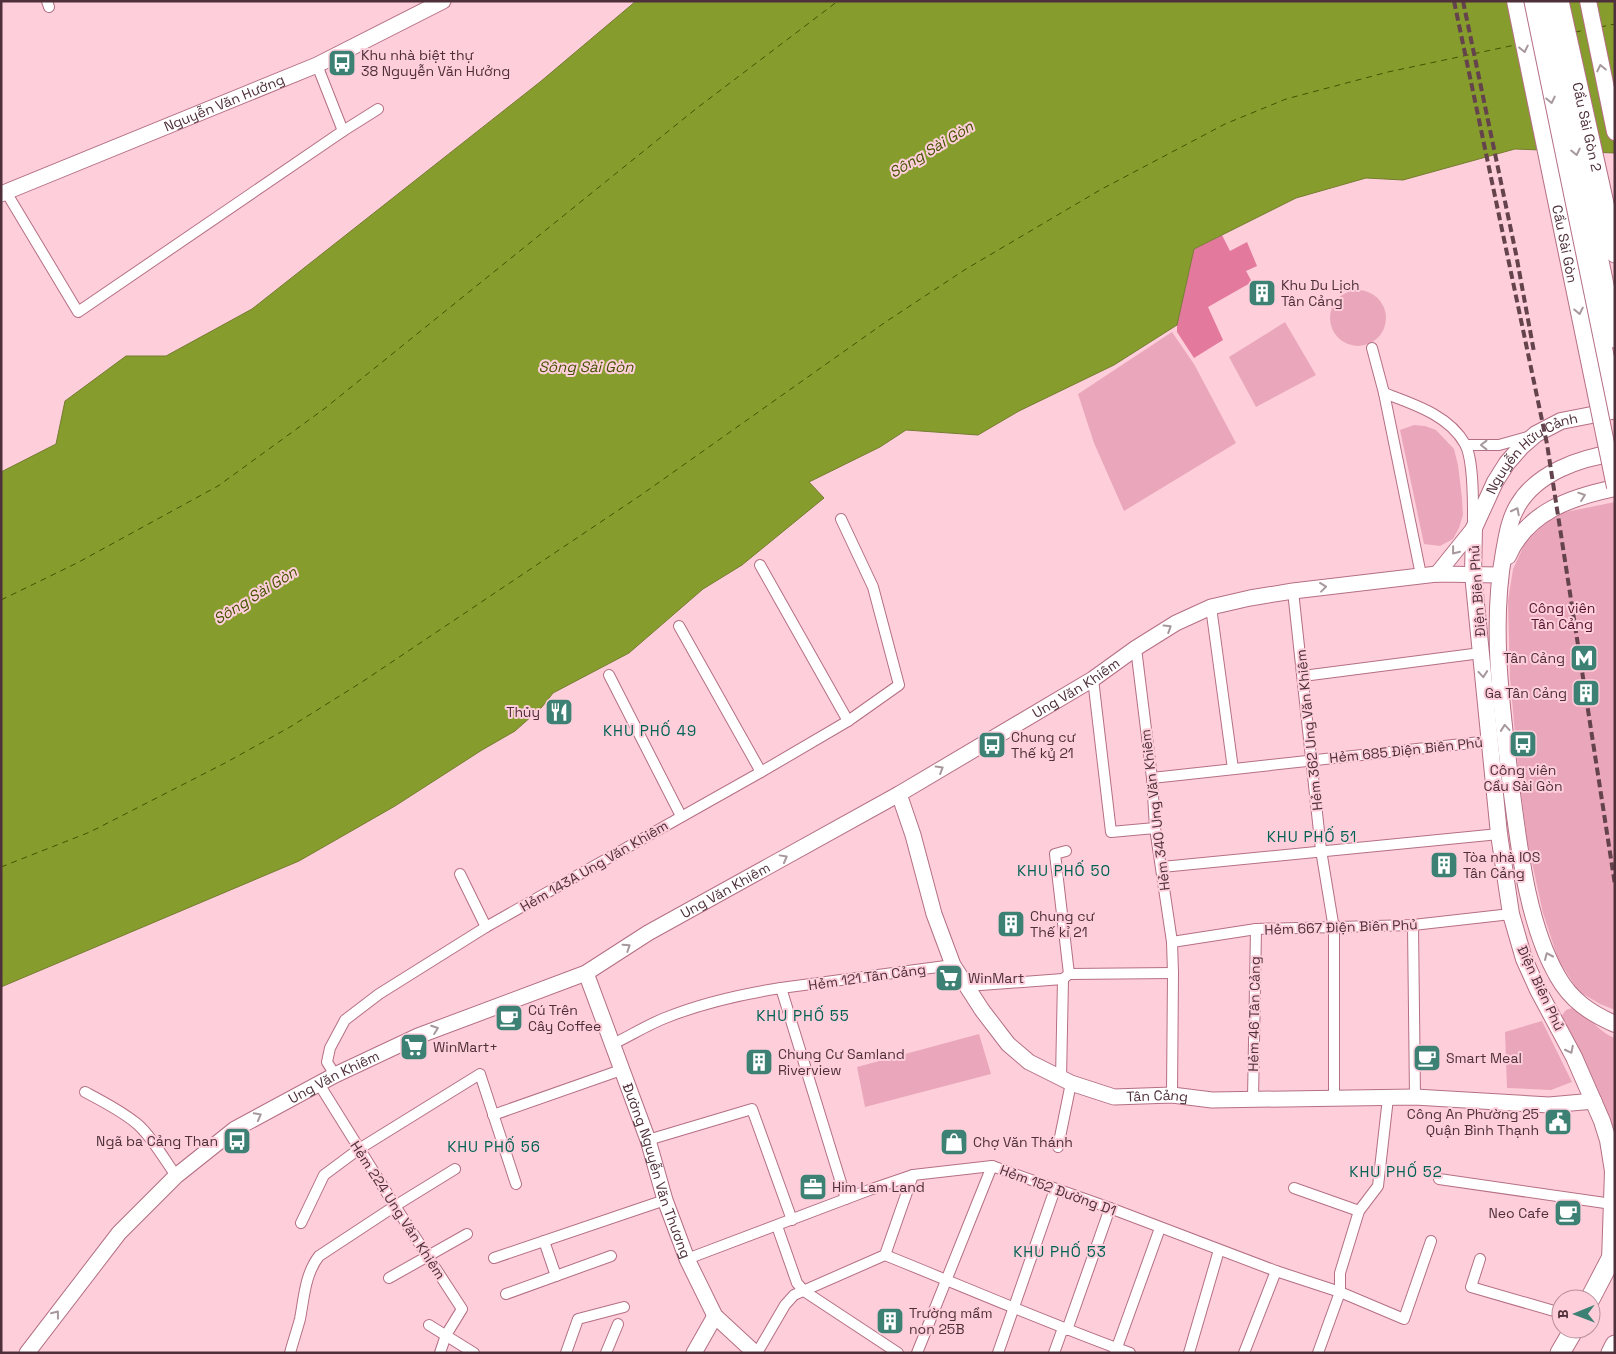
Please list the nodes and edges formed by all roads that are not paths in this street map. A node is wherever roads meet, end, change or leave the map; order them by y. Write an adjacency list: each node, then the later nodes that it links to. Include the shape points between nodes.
1 (443, 1): 7 (main road, Nguyễn Văn Hưởng)
2 (1515, 1): 20 (main road, Cầu Sài Gòn, one-way to 20, bridge)
3 (1530, 1): 16 (highway, Cầu Sài Gòn, one-way to 16)
4 (1545, 1): 13 (highway, one-way to 13)
5 (1559, 1): 12 (highway, Cầu Sài Gòn 2)
6 (1588, 1): 10 (main road, Cầu Sài Gòn 2, one-way to 6)
7 (316, 65): 9 (street); 11 (main road, Nguyễn Văn Hưởng)
8 (378, 109): 9 (street)
9 (343, 131): 11 (street, via 78,312)
10 (1615, 132)
11 (4, 193)
12 (1615, 253)
13 (1615, 338)
14 (1372, 348): 15 (street)
15 (1384, 393): 18 (street, via 1416,404 1444,420); 26 (street)
16 (1615, 409): 17 (main road, Nguyễn Hữu Cảnh, via 1561,421)
17 (1536, 434): 18 (street, one-way to 18, via 1499,445); 22 (main road, Nguyễn Hữu Cảnh, via 1507,463)
18 (1466, 445): 22 (street)
19 (1615, 453): 27 (main road, Nguyễn Hữu Cảnh, one-way to 19, via 1507,531 1518,505 1528,492 1554,472 1587,459)
20 (1615, 487): 27 (main road, one-way to 20, via 1514,543 1529,524 1566,502)
21 (840, 519): 36 (street, Hẻm 143A Ung Văn Khiêm, via 872,587 899,685)
22 (1474, 528): 24 (main road, one-way to 24); 25 (main road, Điện Biên Phủ)
23 (760, 565): 36 (street)
24 (1437, 574): 25 (main road, Ung Văn Khiêm); 26 (main road, Ung Văn Khiêm)
25 (1473, 574): 27 (main road, Ung Văn Khiêm); 32 (main road, Điện Biên Phủ)
26 (1421, 575): 28 (main road, Ung Văn Khiêm, one-way to 26)
27 (1500, 575): 62 (main road, Điện Biên Phủ, one-way to 27, via 1557,976 1544,947 1533,913 1516,826 1498,641)
28 (1293, 591): 29 (main road, Ung Văn Khiêm); 34 (street, Hẻm 362 Ung Văn Khiêm)
29 (1211, 607): 31 (main road, Ung Văn Khiêm, one-way to 29, via 1176,623); 39 (street)
30 (680, 626): 40 (street)
31 (1136, 648): 35 (main road, Ung Văn Khiêm); 41 (street, Hẻm 340 Ung Văn Khiêm)
32 (1482, 653): 34 (street); 37 (main road, Điện Biên Phủ, one-way to 37)
33 (609, 675): 43 (street)
34 (1303, 676): 38 (street, Hẻm 362 Ung Văn Khiêm)
35 (1093, 679): 42 (main road, Ung Văn Khiêm, one-way to 35); 44 (street, via 1111,832)
36 (848, 721): 40 (street, Hẻm 143A Ung Văn Khiêm)
37 (1490, 740): 38 (street, Hẻm 685 Điện Biên Phủ); 45 (main road, Điện Biên Phủ)
38 (1312, 761): 39 (street, Hẻm 685 Điện Biên Phủ); 46 (street, Hẻm 362 Ung Văn Khiêm)
39 (1233, 769): 41 (street, Hẻm 685 Điện Biên Phủ)
40 (761, 772): 43 (street, Hẻm 143A Ung Văn Khiêm)
41 (1152, 778): 44 (street, Hẻm 340 Ung Văn Khiêm)
42 (899, 794): 56 (main road, Tân Cảng, via 934,914); 57 (main road, Ung Văn Khiêm, one-way to 42, via 648,933)
43 (681, 816): 52 (street, Hẻm 143A Ung Văn Khiêm)
44 (1155, 828): 48 (street, Hẻm 340 Ung Văn Khiêm)
45 (1499, 834): 46 (street); 50 (main road, Điện Biên Phủ)
46 (1321, 850): 48 (street); 54 (street, Hẻm 362 Ung Văn Khiêm)
47 (1066, 851): 59 (street, via 1055,854)
48 (1162, 867): 55 (street, Hẻm 340 Ung Văn Khiêm)
49 (460, 874): 52 (street)
50 (1511, 914): 51 (street, Hẻm 667 Điện Biên Phủ); 63 (main road, Điện Biên Phủ, via 1524,959)
51 (1413, 926): 54 (street, Hẻm 667 Điện Biên Phủ); 72 (street)
52 (486, 927): 67 (street, Hẻm 143A Ung Văn Khiêm, via 345,1020 330,1048 328,1062)
53 (1256, 929): 54 (street, Hẻm 667 Điện Biên Phủ); 55 (street, Hẻm 667 Điện Biên Phủ); 75 (street, Hẻm 46 Tân Cảng)
54 (1334, 929): 73 (street, Hẻm 362 Ung Văn Khiêm)
55 (1172, 942): 58 (street, Hẻm 340 Ung Văn Khiêm)
56 (953, 965): 60 (main road, Tân Cảng); 61 (street, Hẻm 121 Tân Cảng)
57 (586, 973): 65 (main road, Đường Nguyễn Văn Thương); 67 (main road, Ung Văn Khiêm, one-way to 57, via 418,1036)
58 (1173, 973): 59 (street); 71 (street, Hẻm 340 Ung Văn Khiêm)
59 (1066, 977): 60 (street); 68 (street)
60 (967, 986): 68 (main road, Tân Cảng, via 1008,1044 1029,1062)
61 (781, 988): 65 (street, Hẻm 121 Tân Cảng, via 722,999 672,1015); 89 (street)
62 (1572, 998): 63 (main road); 64 (main road, Điện Biên Phủ)
63 (1550, 1012): 76 (main road, Điện Biên Phủ, one-way to 76)
64 (1615, 1024)
65 (613, 1044): 66 (main road, Đường Nguyễn Văn Thương)
66 (621, 1070): 77 (street); 78 (main road, Đường Nguyễn Văn Thương)
67 (335, 1075): 69 (main road, Ung Văn Khiêm)
68 (1066, 1081): 71 (main road, Tân Cảng, via 1114,1097); 79 (street)
69 (319, 1084): 80 (street, Hẻm 224 Ung Văn Khiêm); 84 (main road, Ung Văn Khiêm, one-way to 69, via 235,1129)
70 (85, 1092): 84 (street, via 137,1124)
71 (1172, 1095): 75 (main road, Tân Cảng, via 1212,1100)
72 (1415, 1097): 74 (main road, Tân Cảng); 76 (main road, Tân Cảng, via 1549,1105)
73 (1334, 1098): 74 (main road, Tân Cảng); 75 (main road, Tân Cảng)
74 (1388, 1098): 94 (street, via 1378,1186)
75 (1253, 1099)
76 (1594, 1101): 91 (main road, Điện Biên Phủ, via 1608,1140 1613,1171)
77 (493, 1115): 80 (street, via 480,1074); 86 (street)
78 (648, 1140): 90 (main road, Đường Nguyễn Văn Thương); 95 (street, via 752,1109)
79 (1058, 1147)
80 (359, 1149): 92 (street, Hẻm 224 Ung Văn Khiêm); 96 (street, via 324,1176)
81 (992, 1166): 83 (street, Hẻm 152 Đường D1); 88 (street, Hẻm 152 Đường D1); 113 (street)
82 (455, 1170): 92 (street)
83 (913, 1175): 89 (street, Hẻm 152 Đường D1); 104 (street)
84 (176, 1176): 129 (main road, Ung Văn Khiêm, one-way to 84, via 119,1233)
85 (1439, 1179): 91 (street)
86 (516, 1184)
87 (1294, 1188): 94 (street)
88 (1055, 1189): 93 (street, Hẻm 152 Đường D1); 119 (street)
89 (846, 1199): 95 (street, Hẻm 152 Đường D1)
90 (665, 1200): 101 (street); 108 (main road, Đường Nguyễn Văn Thương)
91 (1612, 1204): 105 (main road, Điện Biên Phủ)
92 (395, 1206): 106 (street, Hẻm 224 Ung Văn Khiêm); 130 (street, via 319,1256 309,1276)
93 (1110, 1208): 98 (street, Hẻm 152 Đường D1); 124 (street)
94 (1360, 1211): 116 (street, via 1340,1273)
95 (792, 1220): 97 (street, Hẻm 152 Đường D1)
96 (301, 1223)
97 (777, 1226): 108 (street, Hẻm 152 Đường D1); 115 (street, via 797,1283)
98 (1160, 1228): 102 (street, Hẻm 152 Đường D1); 128 (street)
99 (467, 1234): 106 (street)
100 (1431, 1241): 116 (street, Hẻm 152 Đường D1, via 1404,1319)
101 (544, 1242): 107 (street); 111 (street)
102 (1219, 1250): 110 (street, Hẻm 152 Đường D1); 142 (street)
103 (611, 1256): 111 (street)
104 (885, 1256): 113 (street); 115 (street)
105 (1612, 1256): 114 (highway, Điện Biên Phủ)
106 (428, 1257): 112 (street); 125 (street, Hẻm 224 Ung Văn Khiêm, via 462,1309)
107 (494, 1258)
108 (687, 1259): 121 (main road, Đường Nguyễn Văn Thương)
109 (1480, 1259): 120 (street, via 1471,1287)
110 (1276, 1271): 116 (street, Hẻm 152 Đường D1); 143 (street)
111 (556, 1276): 117 (street)
112 (389, 1278)
113 (946, 1279): 119 (street); 138 (street)
114 (1595, 1289)
115 (804, 1291): 136 (street, via 794,1295 785,1305); 137 (street)
116 (1340, 1292): 144 (street)
117 (506, 1294)
118 (624, 1307): 133 (street, via 578,1319)
119 (1013, 1309): 124 (street); 139 (street)
120 (1551, 1310)
121 (715, 1316): 135 (main road); 136 (main road, Đường Nguyễn Văn Thương)
122 (618, 1324): 134 (street)
123 (429, 1325): 125 (street)
124 (1065, 1329): 128 (street); 140 (street)
125 (446, 1335): 131 (street); 132 (street)
126 (1568, 1339): 145 (highway)
127 (1615, 1346): 146 (highway)
128 (1116, 1350): 141 (street)
129 (27, 1353)
130 (290, 1353)
131 (440, 1353)
132 (474, 1353)
133 (566, 1353)
134 (606, 1353)
135 (694, 1353)
136 (756, 1353)
137 (898, 1353)
138 (917, 1353)
139 (998, 1353)
140 (1054, 1353)
141 (1130, 1353)
142 (1189, 1353)
143 (1244, 1353)
144 (1318, 1353)
145 (1560, 1353)
146 (1611, 1353)

